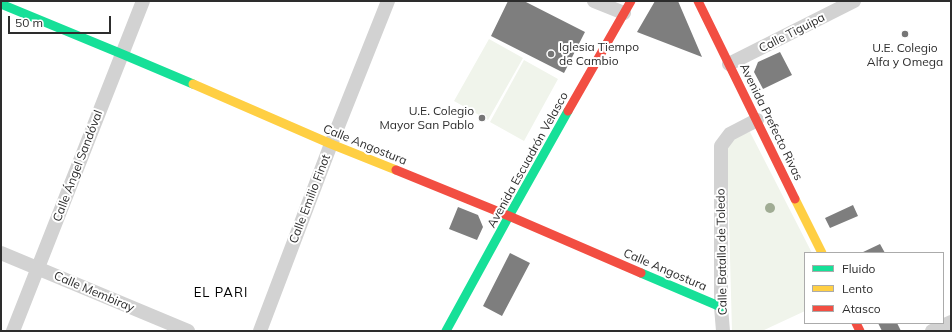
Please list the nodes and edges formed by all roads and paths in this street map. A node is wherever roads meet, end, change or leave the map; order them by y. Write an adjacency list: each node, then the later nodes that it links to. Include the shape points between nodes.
1 (143, 1): 8 (street, Calle Ángel Sandóval)
2 (388, 1): 11 (street, Calle Emilio Finot)
3 (594, 1): 7 (street)
4 (698, 1): 9 (street, Avenida Prefecto Rivas)
5 (854, 1): 9 (street, Calle Tiguipa)
6 (1, 4): 8 (street, Calle Angostura)
7 (628, 7): 12 (street, Avenida Escuadrón Velasco)
8 (122, 54): 11 (street, Calle Angostura); 15 (street, Calle Ángel Sandóval)
9 (729, 64): 10 (street, Avenida Prefecto Rivas)
10 (757, 120): 13 (street, Avenida Prefecto Rivas); 16 (street, Calle Batalla de Toledo, via 730,134 721,146)
11 (331, 144): 12 (street, Calle Angostura); 20 (street, Calle Emilio Finot)
12 (509, 216): 16 (street, Calle Angostura); 21 (street, Avenida Escuadrón Velasco)
13 (822, 252)
14 (1, 253): 15 (street, Calle Membiray)
15 (38, 268): 18 (street, Calle Ángel Sandóval); 19 (street, Calle Membiray)
16 (721, 307): 22 (street, Calle Batalla de Toledo)
17 (951, 322): 23 (street)
18 (13, 331)
19 (188, 331)
20 (260, 331)
21 (446, 331)
22 (724, 331)
23 (932, 331)

